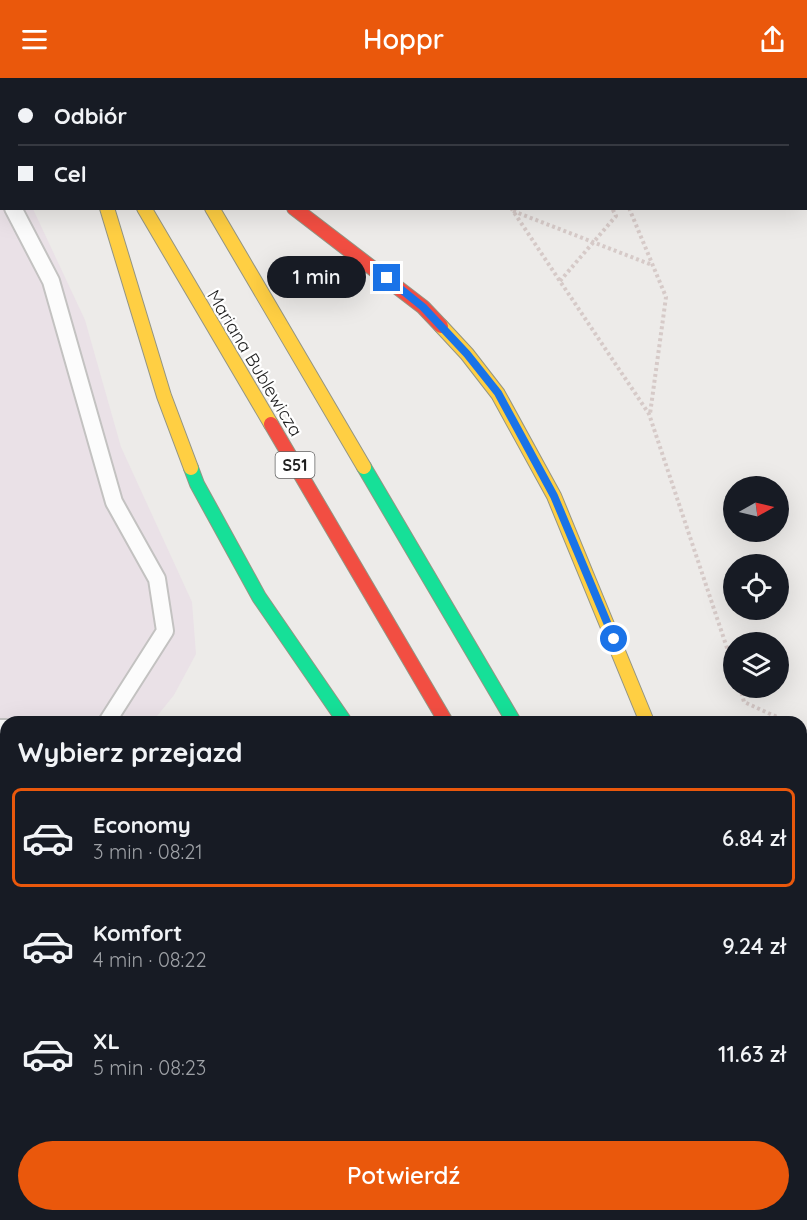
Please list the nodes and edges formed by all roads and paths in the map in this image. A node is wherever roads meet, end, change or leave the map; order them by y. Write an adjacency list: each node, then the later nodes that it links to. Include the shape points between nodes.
1 (14, 210): 15 (lane, via 51,282 114,502 157,579 165,631)
2 (108, 210): 16 (main road, via 164,396 197,484 259,597)
3 (145, 210): 17 (main road, Mariana Bublewicza / S51)
4 (213, 210): 18 (main road)
5 (297, 210): 19 (main road, via 423,307 498,393 554,496)
6 (512, 210): 9 (path); 11 (path)
7 (613, 210): 9 (path, via 616,216)
8 (630, 210): 10 (path)
9 (595, 241): 10 (path); 11 (path)
10 (652, 265): 12 (path, via 666,297)
11 (560, 281): 12 (path)
12 (650, 414): 13 (path)
13 (723, 636)
14 (743, 698): 20 (path)
15 (111, 716)
16 (341, 716)
17 (442, 716)
18 (510, 716)
19 (646, 716)
20 (775, 716)

